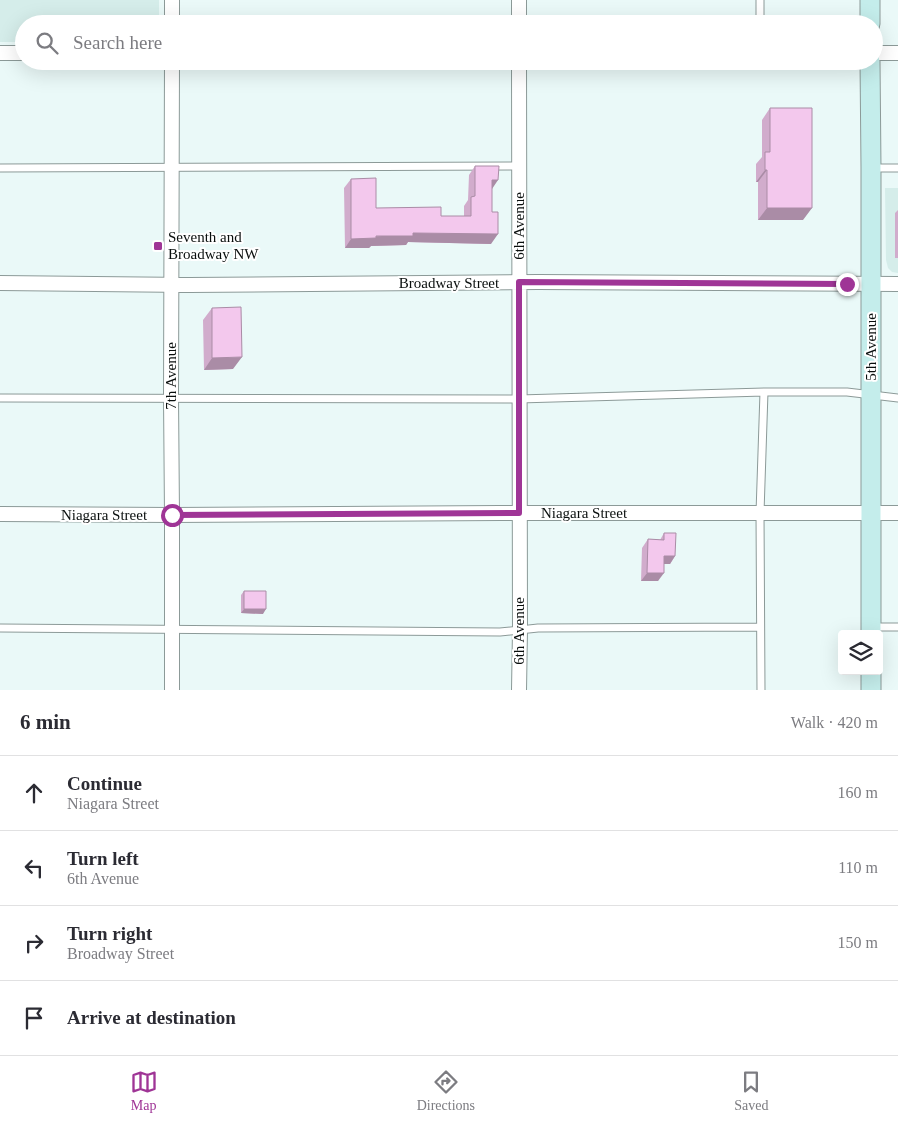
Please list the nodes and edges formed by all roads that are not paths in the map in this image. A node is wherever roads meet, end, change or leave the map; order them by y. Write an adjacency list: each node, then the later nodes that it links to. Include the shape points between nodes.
1 (172, 0): 5 (street)
2 (519, 0): 6 (street)
3 (760, 0): 7 (lane)
4 (870, 0): 8 (main road)
5 (172, 15)
6 (519, 15)
7 (760, 15)
8 (870, 15)
9 (0, 53): 10 (street)
10 (15, 53)
11 (883, 53): 12 (street)
12 (898, 53)
13 (172, 70): 17 (street, 7th Avenue)
14 (519, 70): 16 (street, 6th Avenue)
15 (870, 70): 19 (main road, 5th Avenue)
16 (520, 166): 17 (lane); 21 (street, 6th Avenue)
17 (171, 167): 18 (lane); 23 (street, 7th Avenue)
18 (0, 168)
19 (871, 168): 20 (lane); 24 (main road, 5th Avenue)
20 (898, 168)
21 (519, 282): 23 (street, Broadway Street); 24 (street, Broadway Street); 31 (street, 6th Avenue)
22 (0, 284): 23 (street, Broadway Street)
23 (172, 284): 28 (street, 7th Avenue)
24 (871, 284): 25 (street, Broadway Street); 27 (main road, 5th Avenue)
25 (898, 284)
26 (764, 392): 27 (lane); 31 (lane); 33 (lane)
27 (871, 395): 30 (lane); 34 (main road, 5th Avenue)
28 (171, 397): 29 (lane); 31 (lane); 37 (street, 7th Avenue)
29 (0, 398)
30 (898, 398)
31 (519, 399): 32 (street, 6th Avenue)
32 (519, 513): 33 (street, Niagara Street); 37 (street, Niagara Street); 42 (street, 6th Avenue)
33 (760, 513): 34 (street, Niagara Street); 38 (lane)
34 (871, 513): 35 (street, Niagara Street); 43 (main road, 5th Avenue)
35 (898, 513)
36 (0, 514): 37 (street, Niagara Street)
37 (172, 515): 41 (street, 7th Avenue)
38 (760, 627): 42 (lane); 47 (lane)
39 (898, 627): 43 (lane)
40 (0, 628): 41 (lane)
41 (173, 628): 42 (lane); 45 (street, 7th Avenue)
42 (520, 630): 46 (street, 6th Avenue)
43 (871, 630)
44 (871, 675): 48 (main road)
45 (172, 690)
46 (519, 690)
47 (760, 690)
48 (871, 690)

